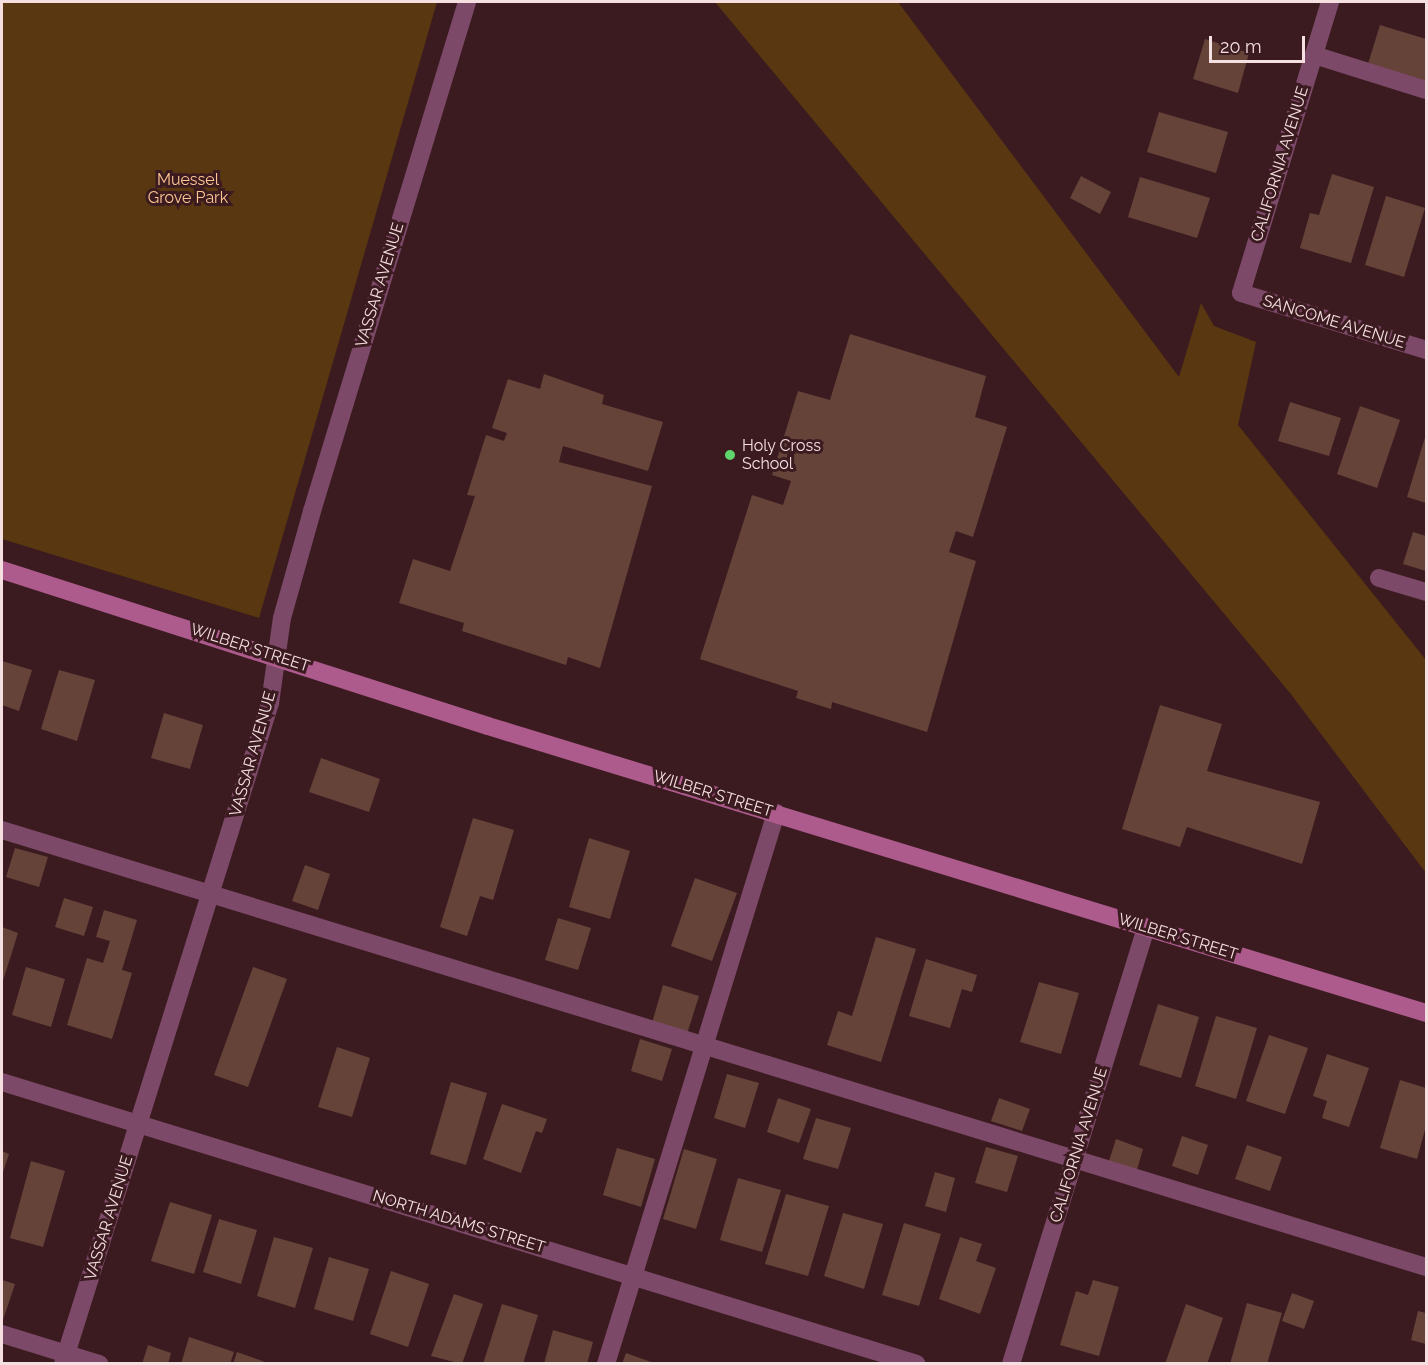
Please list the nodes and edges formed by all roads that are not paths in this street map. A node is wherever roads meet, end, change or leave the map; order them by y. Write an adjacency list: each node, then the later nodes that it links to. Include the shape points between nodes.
1 (467, 2): 10 (street, VASSAR AVENUE, via 312,511 282,618)
2 (1330, 2): 3 (street, CALIFORNIA AVENUE)
3 (1314, 55): 4 (street); 5 (street, CALIFORNIA AVENUE)
4 (1426, 90)
5 (1241, 293): 6 (street, SANCOME AVENUE)
6 (1426, 350)
7 (2, 570): 10 (street, WILBER STREET)
8 (1379, 578): 9 (street)
9 (1426, 592)
10 (278, 657): 11 (street, WILBER STREET); 13 (street, VASSAR AVENUE, via 270,703)
11 (776, 813): 14 (street, WILBER STREET); 16 (street)
12 (2, 830): 13 (street)
13 (210, 894): 16 (street); 18 (street, VASSAR AVENUE)
14 (1146, 927): 15 (street, WILBER STREET); 19 (street, CALIFORNIA AVENUE)
15 (1426, 1013)
16 (703, 1046): 19 (street); 21 (street)
17 (2, 1082): 18 (street, NORTH ADAMS STREET)
18 (138, 1125): 21 (street, NORTH ADAMS STREET); 23 (street, VASSAR AVENUE)
19 (1075, 1158): 20 (street); 27 (street, CALIFORNIA AVENUE)
20 (1426, 1267)
21 (633, 1275): 25 (street); 26 (street, NORTH ADAMS STREET)
22 (2, 1334): 23 (street)
23 (65, 1359): 24 (street)
24 (99, 1364)
25 (606, 1364)
26 (917, 1364)
27 (1011, 1364)

